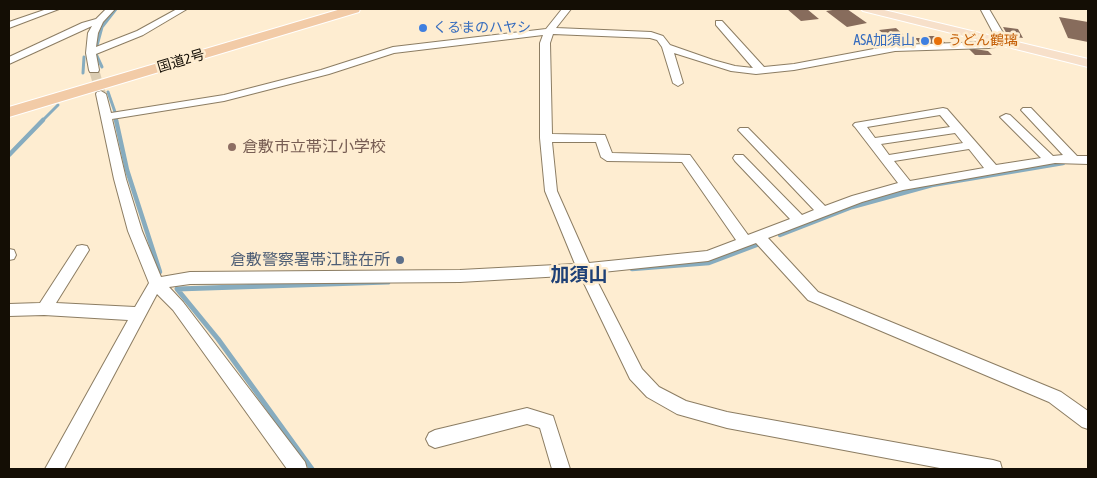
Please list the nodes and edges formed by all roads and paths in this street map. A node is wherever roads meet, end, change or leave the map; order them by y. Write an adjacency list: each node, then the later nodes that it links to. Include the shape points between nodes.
1 (55, 9): 10 (street)
2 (111, 9): 9 (street)
3 (183, 9): 15 (street, via 140,33)
4 (326, 9): 22 (highway, 国道2号)
5 (354, 9): 24 (highway, 国道2号)
6 (567, 9): 12 (street)
7 (867, 9): 13 (main road)
8 (985, 10): 13 (street)
9 (99, 21): 15 (street, via 93,33); 16 (street)
10 (9, 24)
11 (719, 24): 19 (street)
12 (549, 31): 14 (street, via 651,35 660,38); 25 (street, via 393,50 247,92); 29 (street, via 544,57)
13 (1002, 42): 17 (main road); 19 (street, via 895,48)
14 (667, 46): 19 (street, via 735,69); 20 (street)
15 (91, 53): 18 (street)
16 (9, 60)
17 (1088, 63)
18 (94, 70)
19 (761, 70)
20 (678, 83)
21 (101, 94): 25 (street)
22 (9, 102)
23 (1027, 110): 34 (street)
24 (9, 112)
25 (106, 117): 44 (street, via 135,231)
26 (1006, 117): 35 (street)
27 (957, 128): 30 (street); 30 (street, via 943,111 859,125); 31 (street)
28 (744, 130): 39 (street)
29 (546, 138): 41 (street, via 601,138 607,157 686,158); 43 (street, via 551,191)
30 (873, 142): 33 (street)
31 (971, 144): 33 (street); 37 (street)
32 (739, 158): 40 (street)
33 (886, 159): 38 (street)
34 (1073, 159): 35 (street); 36 (street)
35 (1050, 160): 37 (street)
36 (1088, 160)
37 (993, 170): 38 (street)
38 (907, 186): 39 (street)
39 (823, 212): 40 (street)
40 (800, 221): 41 (street)
41 (752, 240): 43 (street, via 708,256); 48 (street, via 813,296 1055,397)
42 (82, 250): 45 (street)
43 (584, 269): 44 (street, via 460,276 190,278); 53 (street, via 636,374 653,392 683,408 727,420)
44 (156, 283): 47 (street); 51 (street, via 178,306)
45 (44, 309): 46 (street); 47 (street)
46 (9, 310)
47 (140, 314): 50 (street)
48 (1088, 421)
49 (435, 439): 52 (street, via 527,416 547,422)
50 (54, 469)
51 (298, 469)
52 (561, 469)
53 (993, 469)

